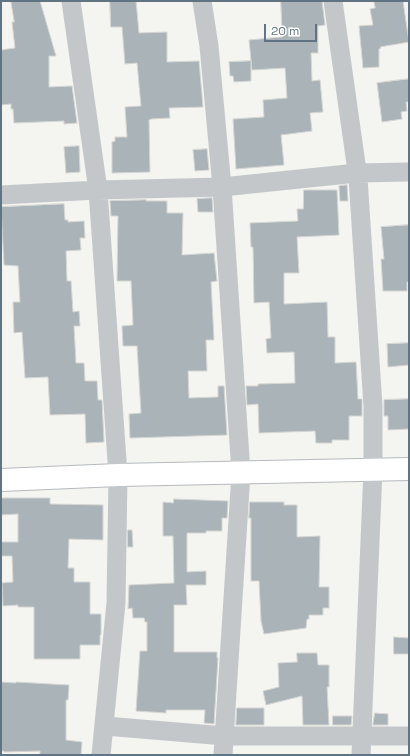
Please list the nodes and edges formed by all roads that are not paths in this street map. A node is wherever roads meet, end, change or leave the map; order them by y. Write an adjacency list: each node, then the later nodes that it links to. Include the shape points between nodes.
1 (71, 1): 7 (street)
2 (202, 1): 6 (street, via 209,46)
3 (333, 1): 5 (street)
4 (409, 172): 5 (street)
5 (357, 173): 6 (street); 10 (street, via 366,286)
6 (222, 187): 7 (street); 11 (street)
7 (98, 190): 8 (street); 12 (street)
8 (1, 195)
9 (409, 469): 10 (main road)
10 (373, 470): 11 (main road); 16 (street)
11 (241, 473): 12 (main road); 15 (street)
12 (118, 475): 13 (main road); 14 (street, via 116,603)
13 (1, 480)
14 (105, 726): 15 (street); 18 (street)
15 (225, 736): 16 (street); 19 (street)
16 (363, 736): 17 (street); 20 (street)
17 (409, 736)
18 (101, 755)
19 (223, 755)
20 (361, 755)

